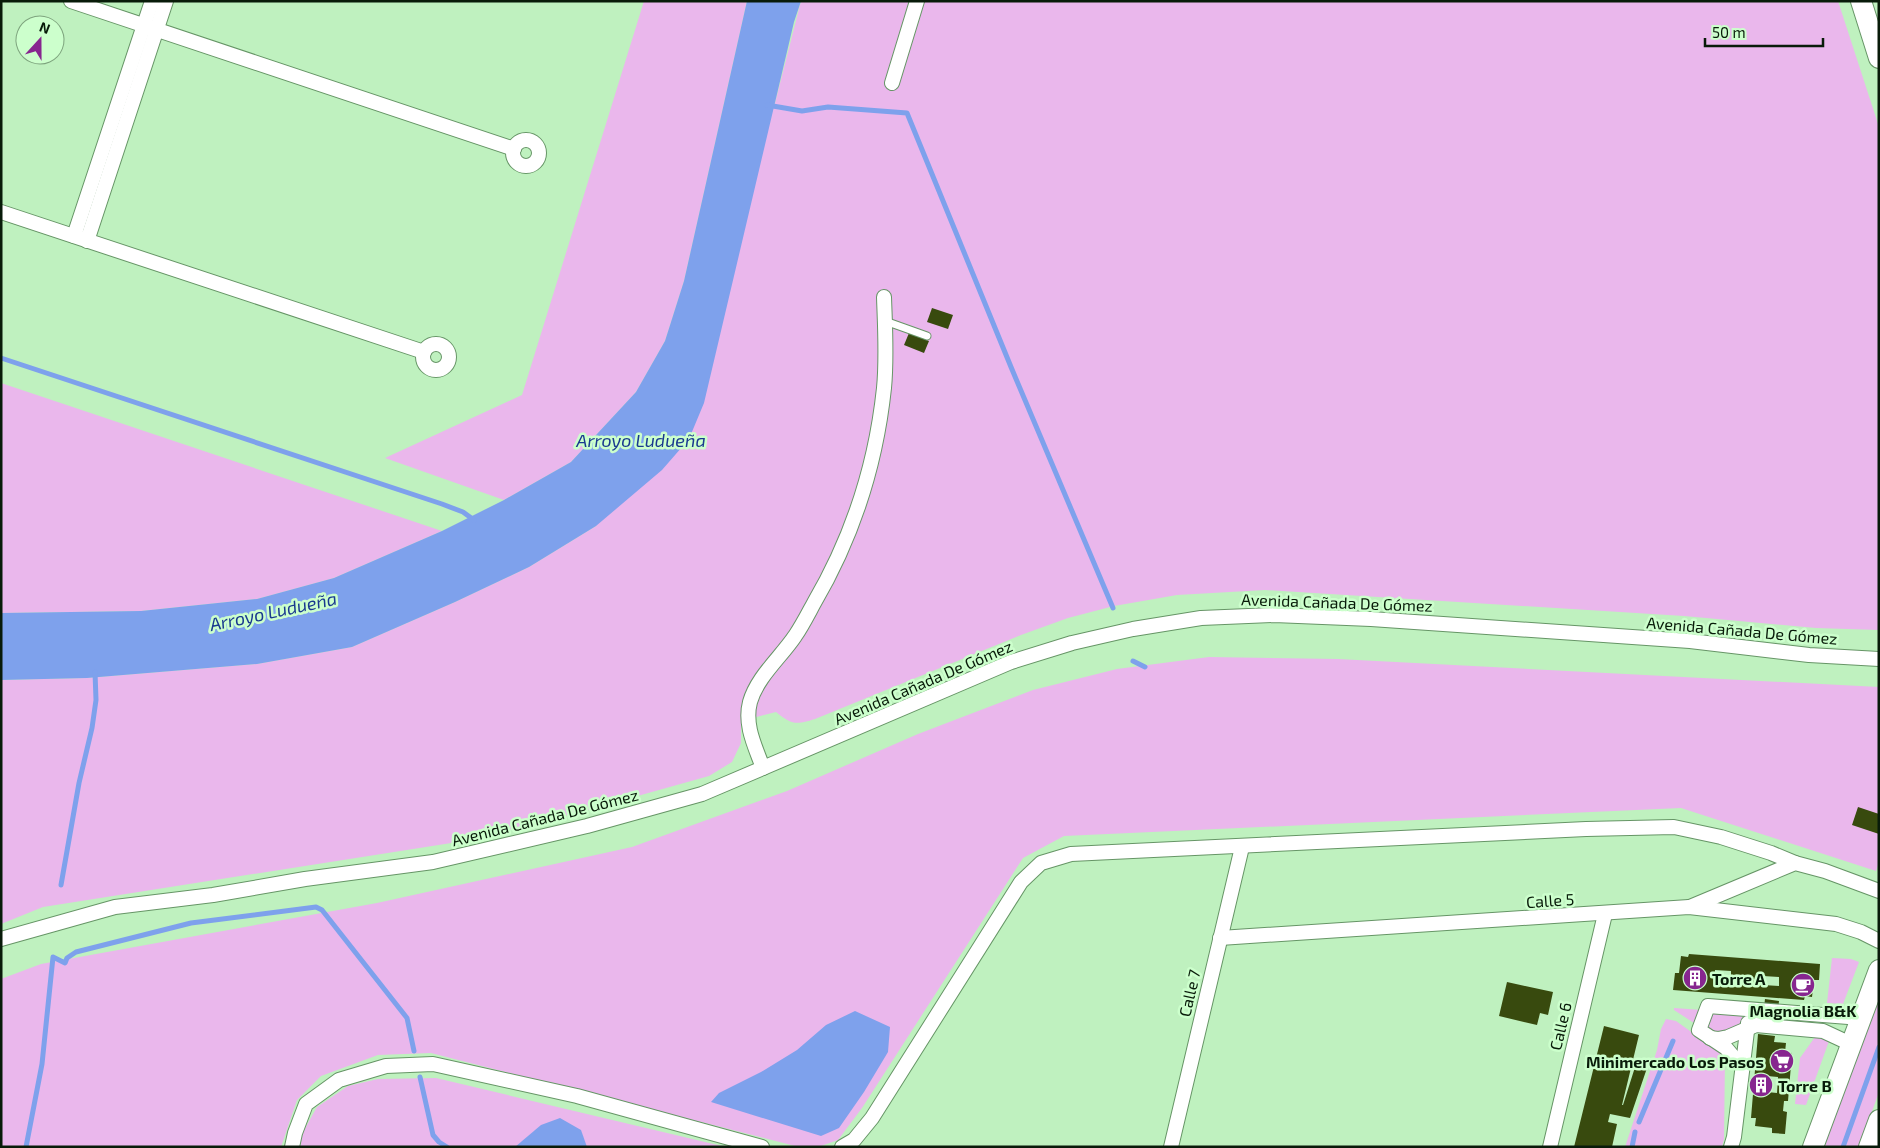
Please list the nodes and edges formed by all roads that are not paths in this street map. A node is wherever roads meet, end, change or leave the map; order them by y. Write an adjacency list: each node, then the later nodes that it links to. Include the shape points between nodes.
1 (71, 1): 6 (street)
2 (152, 1): 6 (street)
3 (166, 1): 6 (street)
4 (917, 1): 8 (street)
5 (1861, 1): 7 (main road)
6 (150, 28): 9 (street); 11 (street)
7 (1879, 58)
8 (892, 82)
9 (514, 149)
10 (1, 212): 11 (street)
11 (80, 239): 15 (street)
12 (884, 297): 13 (street)
13 (885, 321): 14 (lane); 17 (street, via 884,387 876,442 862,497 821,591 750,702 748,726)
14 (927, 336)
15 (424, 352)
16 (1879, 659): 17 (street, Avenida Cañada De Gómez, via 1809,655 1690,641 1371,618 1274,615 1201,618 1072,643 1011,662)
17 (763, 768): 24 (street, Avenida Cañada De Gómez, via 702,794 588,826 434,862 115,907)
18 (1242, 847): 19 (street, via 1674,827 1721,837); 23 (street, Calle 7); 38 (street, via 1071,854 1041,864 1022,882 872,1118 854,1140)
19 (1795, 863): 20 (street); 21 (street)
20 (1879, 891)
21 (1689, 907): 22 (street, Calle 5); 25 (street, Calle 5, via 1836,924)
22 (1605, 914): 23 (street, Calle 5); 40 (street, Calle 6)
23 (1220, 938): 39 (street, Calle 7)
24 (1, 939)
25 (1879, 941)
26 (1879, 970): 29 (main road)
27 (1750, 1009): 28 (street); 30 (street); 32 (street, via 1708,1006 1699,1030)
28 (1815, 1014): 29 (street); 31 (street, via 1811,1020)
29 (1861, 1018): 33 (main road)
30 (1747, 1029): 31 (street, via 1756,1025); 32 (street, via 1728,1037); 34 (street)
31 (1815, 1030): 33 (street)
32 (1710, 1038): 34 (street, via 1726,1048)
33 (1851, 1044): 42 (main road)
34 (1742, 1066): 41 (street)
35 (1879, 1120): 43 (main road)
36 (292, 1147): 37 (street, via 306,1104 339,1080 386,1066 433,1064 577,1096)
37 (762, 1147)
38 (842, 1147)
39 (1171, 1147)
40 (1550, 1147)
41 (1731, 1147)
42 (1813, 1147)
43 (1869, 1147)

